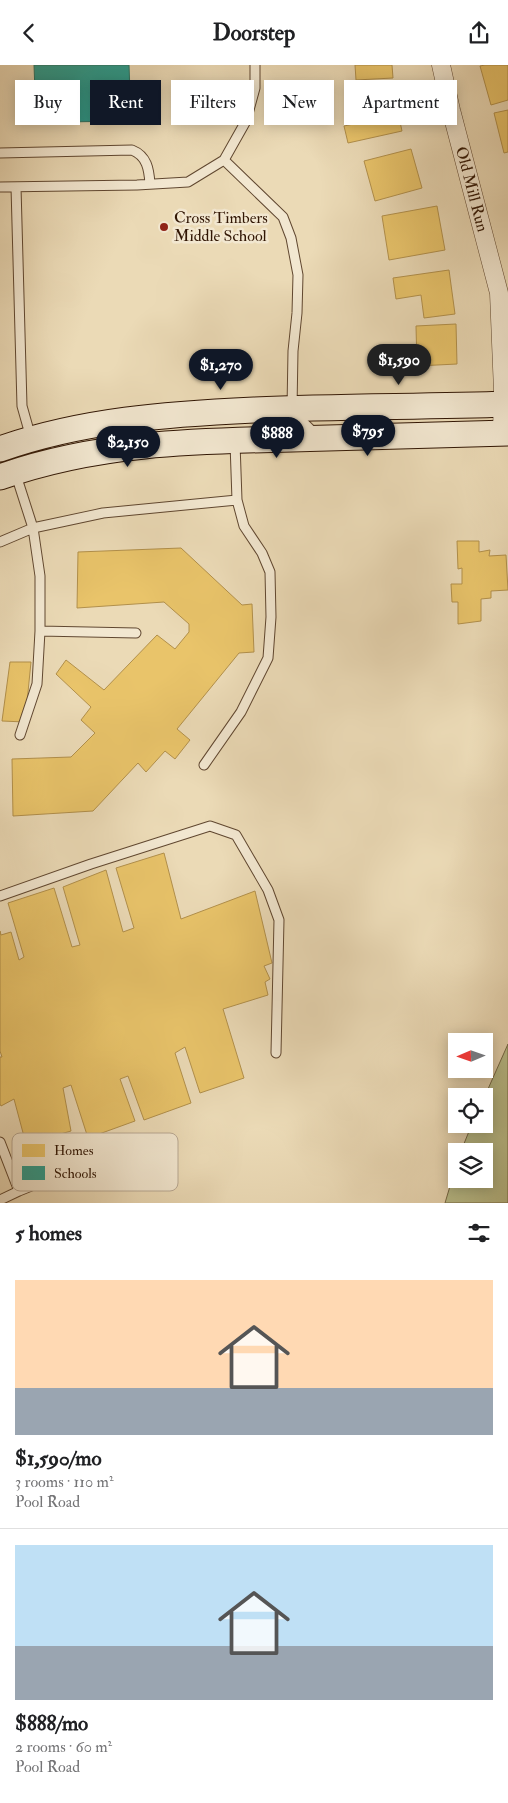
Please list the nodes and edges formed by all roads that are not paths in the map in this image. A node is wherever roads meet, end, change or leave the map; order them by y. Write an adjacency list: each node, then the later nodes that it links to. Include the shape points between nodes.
1 (254, 65): 4 (lane, via 255,88 246,121)
2 (442, 65): 8 (street, Old Mill Run, via 499,293)
3 (0, 153): 5 (lane, via 132,150 140,153 146,163)
4 (224, 160): 5 (lane, via 188,181); 9 (lane, via 282,217 291,238 298,275)
5 (150, 184): 7 (lane)
6 (0, 187): 7 (lane)
7 (16, 187): 11 (lane, via 22,406)
8 (505, 404): 9 (main road); 10 (street, Old Mill Run)
9 (292, 408): 11 (main road, via 129,419); 12 (lane)
10 (505, 433): 12 (main road)
11 (31, 438): 14 (main road); 15 (main road)
12 (318, 438): 13 (main road)
13 (235, 440): 15 (main road, via 133,446); 16 (lane)
14 (0, 449)
15 (5, 470): 17 (lane)
16 (237, 500): 17 (lane, via 104,513); 22 (lane, via 244,526 270,571 268,658 241,713)
17 (34, 528): 18 (lane); 19 (lane, via 40,577)
18 (0, 542)
19 (40, 631): 20 (lane); 21 (lane, via 37,684)
20 (136, 633)
21 (20, 735)
22 (204, 765)
23 (0, 896): 24 (lane, via 210,826 236,835 268,890 279,920)
24 (276, 1053)
25 (0, 1143): 26 (lane)
26 (12, 1175)
27 (18, 1191): 28 (lane)
28 (0, 1200)

